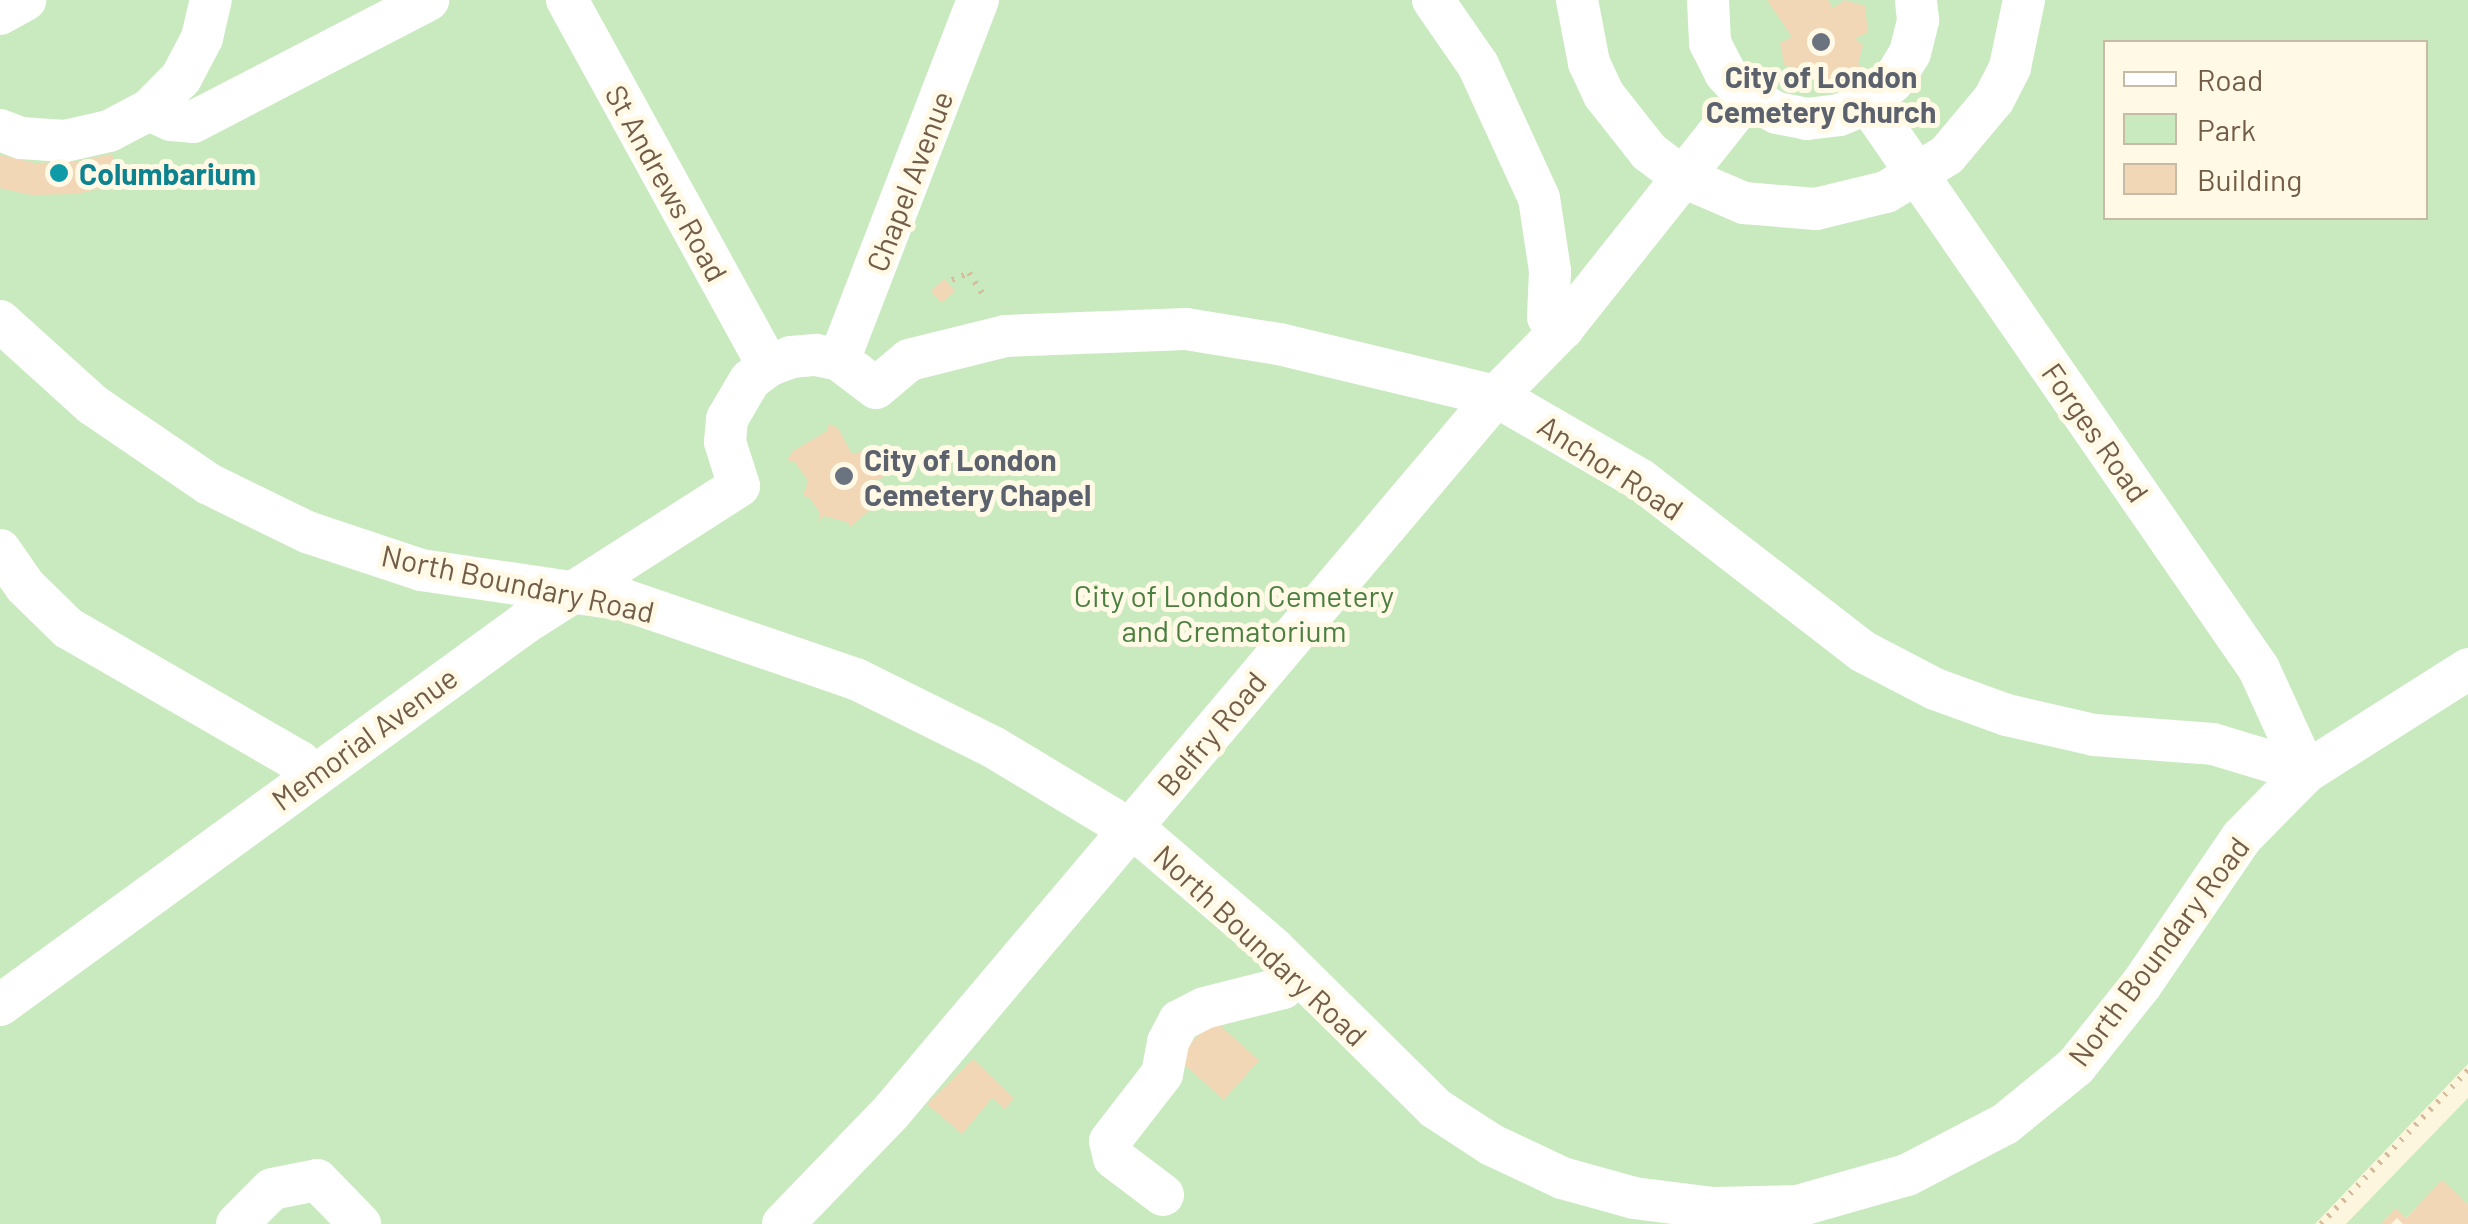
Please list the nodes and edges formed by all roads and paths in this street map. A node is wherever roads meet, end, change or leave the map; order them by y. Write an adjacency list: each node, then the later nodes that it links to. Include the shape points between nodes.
1 (25, 0): 11 (lane)
2 (211, 0): 14 (lane, via 202,38 181,78)
3 (428, 0): 14 (lane, via 193,122)
4 (567, 0): 21 (lane, St Andrews Road)
5 (978, 0): 20 (lane, Chapel Avenue)
6 (1433, 0): 19 (lane, via 1478,65 1539,198 1550,271 1548,317)
7 (1577, 0): 16 (lane, via 1589,63 1604,95 1637,138)
8 (1708, 0): 12 (lane, via 1710,43 1725,73)
9 (1916, 0): 13 (lane, via 1910,52 1893,81)
10 (2024, 0): 17 (lane, via 2010,67 1994,100 1960,142)
11 (0, 14)
12 (1748, 96): 13 (lane, via 1807,119); 16 (lane, Belfry Road)
13 (1868, 102): 17 (lane, Forges Road)
14 (149, 110): 15 (lane, via 109,131 66,141)
15 (0, 130)
16 (1681, 176): 17 (lane, via 1744,203 1816,210 1886,192); 19 (lane, Belfry Road)
17 (1918, 176): 26 (lane, Forges Road, via 2259,668)
18 (0, 321): 24 (lane, North Boundary Road, via 93,404 209,484 307,532 422,570)
19 (1563, 328): 22 (lane, Belfry Road)
20 (840, 360): 21 (lane, via 816,355); 22 (lane, Anchor Road, via 876,388 909,360 1005,336 1186,329)
21 (768, 366): 24 (lane, Memorial Avenue, via 736,398 727,419 725,442 738,486)
22 (1496, 396): 26 (lane, Anchor Road, via 1641,480 1862,650 1934,690 2094,735 2214,744); 28 (lane, Belfry Road)
23 (0, 550): 27 (lane, via 68,628)
24 (574, 592): 27 (lane, Memorial Avenue); 28 (lane, North Boundary Road, via 626,600 856,679 993,747)
25 (2468, 669): 26 (lane, North Boundary Road)
26 (2306, 772): 29 (lane, North Boundary Road, via 2242,837 2141,985 2076,1066 2006,1124 1907,1176 1798,1206 1713,1208 1634,1198 1562,1178 1435,1108)
27 (312, 774): 30 (lane, Memorial Avenue)
28 (1129, 830): 29 (lane, North Boundary Road); 35 (lane, Belfry Road, via 892,1111)
29 (1296, 973): 32 (lane, via 1283,988 1179,1021 1162,1074 1110,1141 1114,1158)
30 (0, 1005)
31 (2468, 1070): 36 (path)
32 (1163, 1195)
33 (238, 1224): 34 (lane, via 272,1190 318,1180)
34 (360, 1224)
35 (783, 1224)
36 (2321, 1224)

